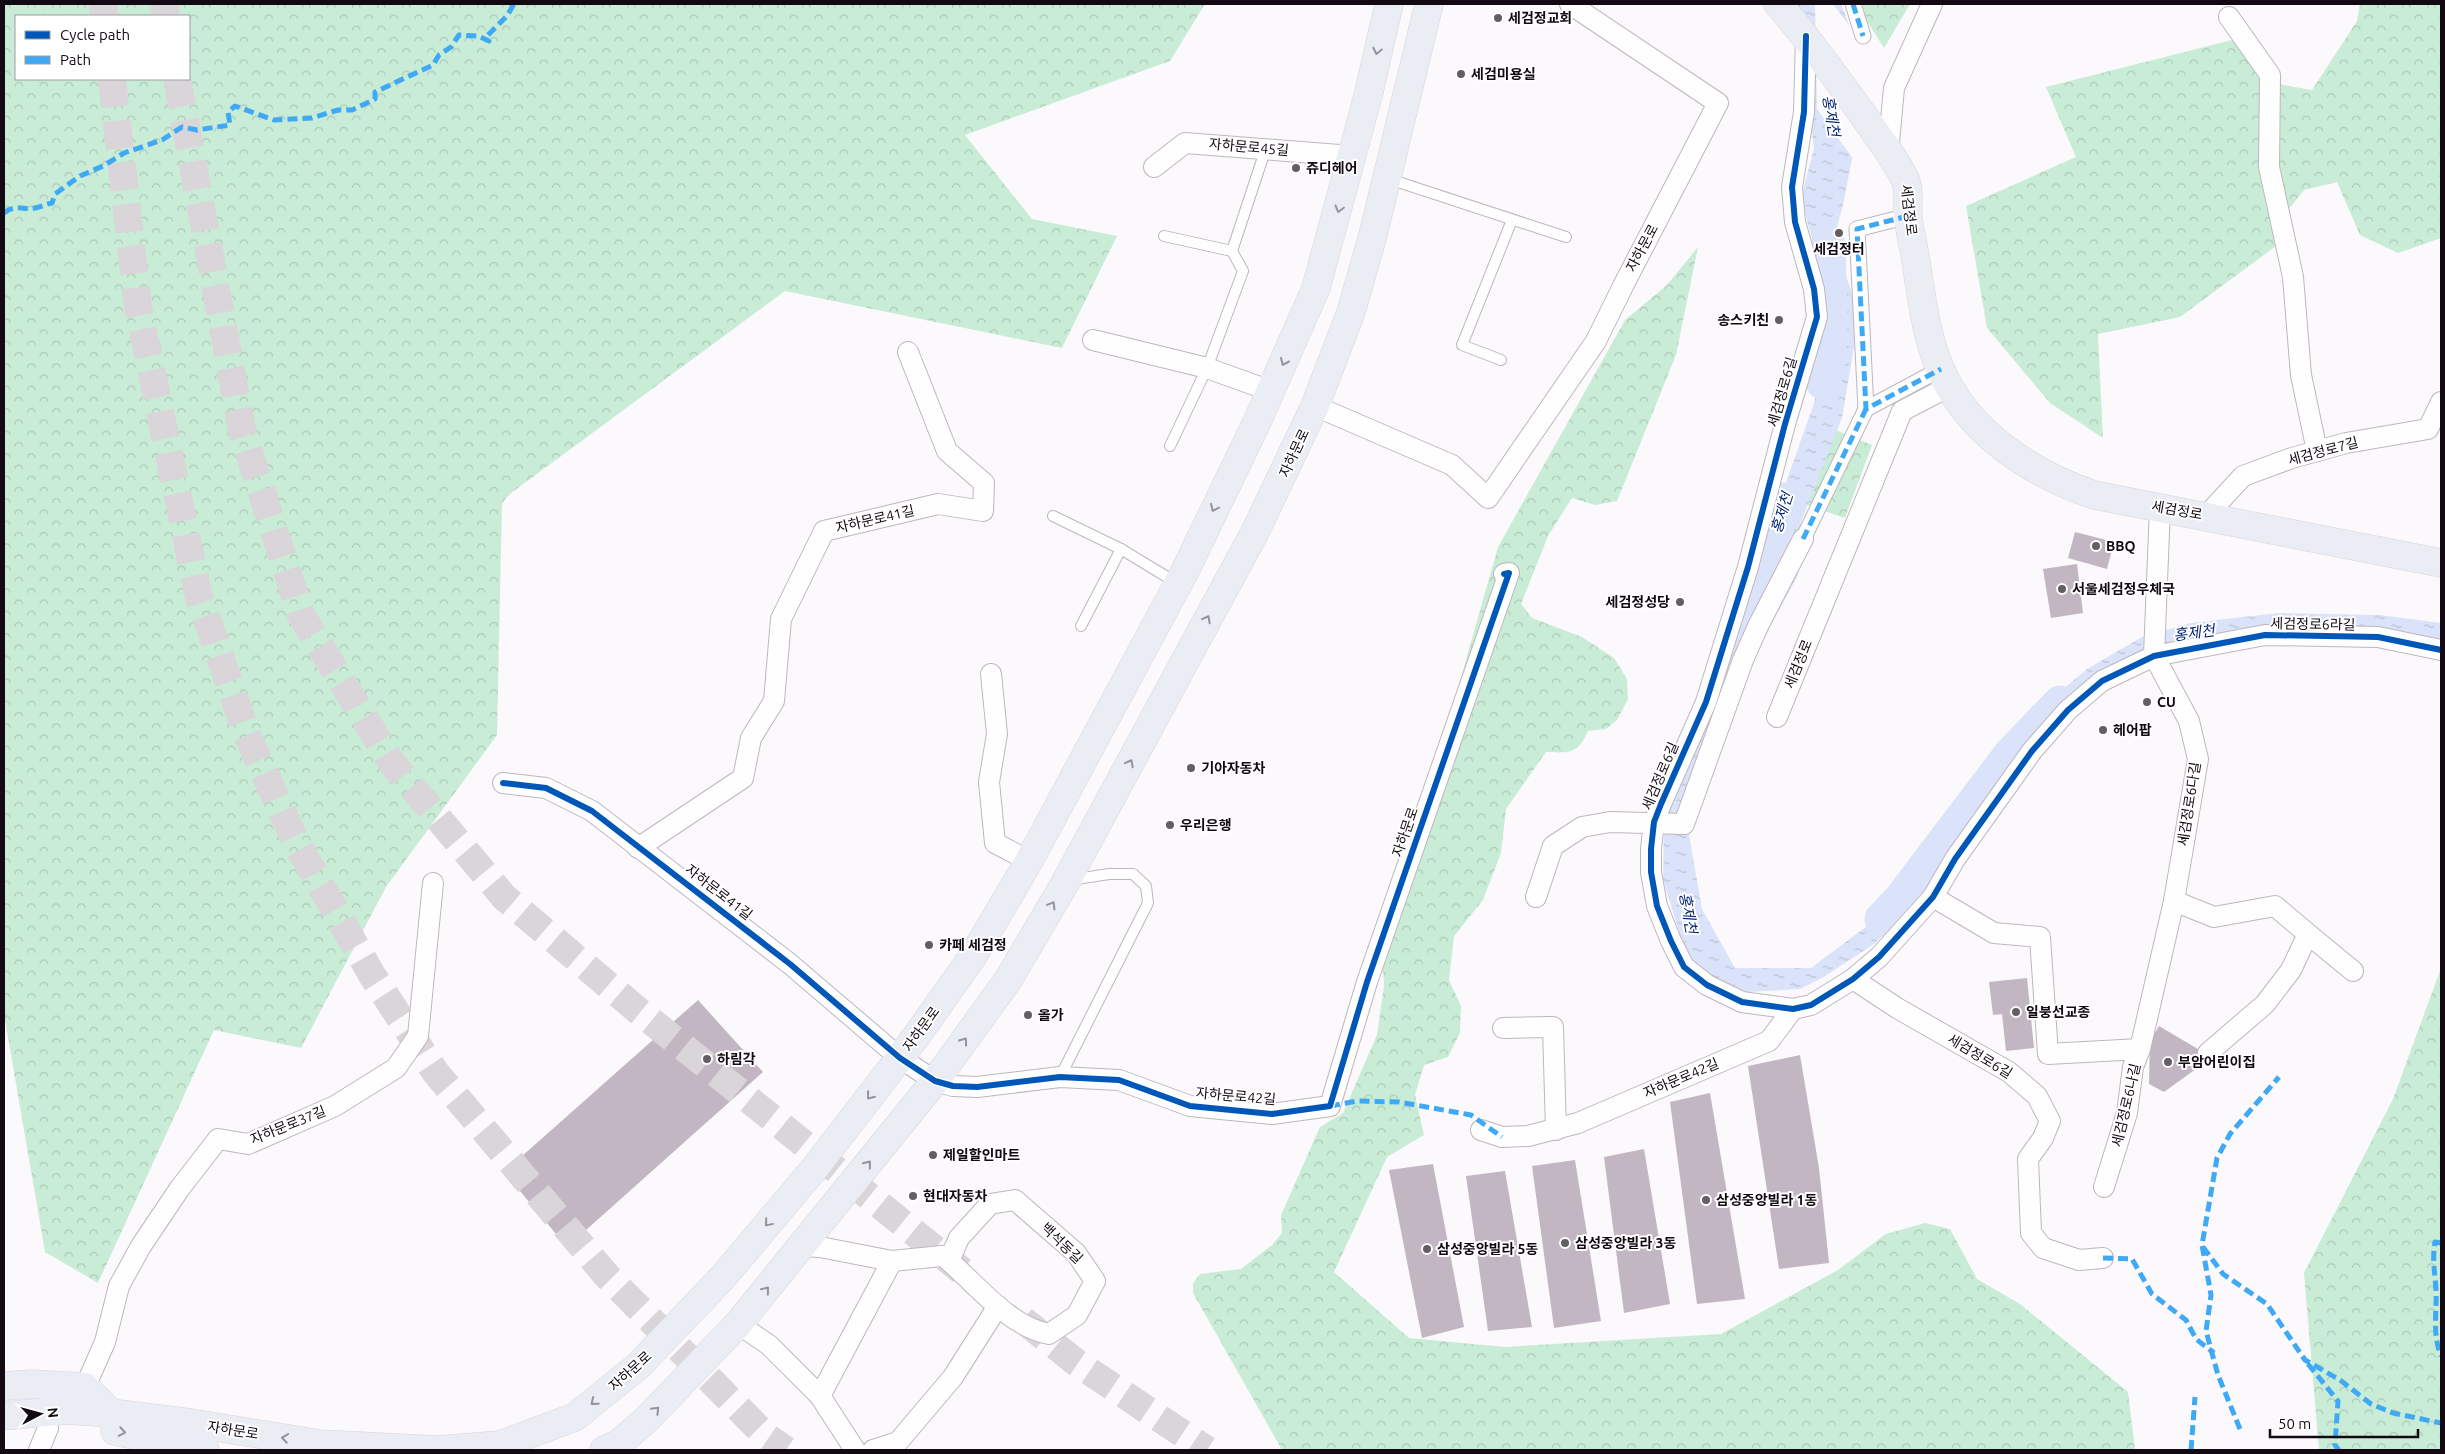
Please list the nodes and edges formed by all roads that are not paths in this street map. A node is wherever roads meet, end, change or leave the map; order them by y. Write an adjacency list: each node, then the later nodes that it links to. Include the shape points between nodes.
1 (1389, 4): 12 (main road, 자하문로, one-way to 12)
2 (1429, 4): 14 (main road, 자하문로)
3 (1570, 4): 27 (street, 자하문로, via 1718,103 1596,342 1488,498 1452,465)
4 (1778, 4): 9 (main road, 세검정로)
5 (1853, 4): 8 (street)
6 (1932, 4): 11 (street, via 1894,88)
7 (2229, 17): 30 (street, via 2270,75 2269,167 2293,278 2300,375)
8 (1863, 36)
9 (1811, 43): 11 (main road, 세검정로); 45 (street, 세검정로6길, via 1792,187 1795,222 1814,289 1817,317 1748,567 1706,702)
10 (1266, 148): 12 (street, 자하문로45길); 13 (street, 자하문로45길, via 1185,143); 19 (lane)
11 (1888, 153): 15 (main road, 세검정로, via 1906,180)
12 (1352, 156): 25 (main road, 자하문로, one-way to 25, via 1316,288)
13 (1154, 166)
14 (1387, 179): 16 (lane); 27 (main road, 자하문로, via 1351,312)
15 (1908, 216): 24 (main road, 세검정로, via 1927,325); 28 (street, via 1857,229)
16 (1512, 220): 18 (lane); 22 (lane, via 1462,345)
17 (1164, 236): 19 (lane)
18 (1566, 237)
19 (1232, 250): 23 (lane, via 1243,271)
20 (1093, 340): 23 (street)
21 (908, 352): 46 (street, 자하문로41길, via 947,451 984,483 983,510 938,504 824,531 780,619 774,701 751,738 743,778)
22 (1501, 360)
23 (1208, 368): 25 (street); 29 (lane)
24 (1945, 378): 28 (street); 31 (main road, 세검정로, via 1971,416 1998,443 2039,472 2094,495); 43 (street, 세검정로, via 1902,412)
25 (1271, 391): 38 (main road, 자하문로, one-way to 38)
26 (2441, 402): 30 (street, 세검정로7길, via 2428,429)
27 (1315, 406): 48 (main road, 자하문로, one-way to 27, via 1256,530)
28 (1866, 409): 34 (street)
29 (1170, 446)
30 (2317, 451): 32 (street, 세검정로7길, via 2243,476)
31 (2160, 507): 32 (main road, 세검정로); 41 (street)
32 (2207, 515): 36 (main road, 세검정로)
33 (1053, 516): 35 (lane)
34 (1803, 539): 45 (street, via 1743,660 1684,824)
35 (1121, 549): 38 (lane); 39 (lane)
36 (2441, 563)
37 (1504, 574): 63 (street, 자하문로, via 1509,573 1367,982)
38 (1178, 584): 47 (main road, 자하문로)
39 (1081, 626)
40 (2441, 650): 41 (street, 세검정로6라길, via 2378,637 2265,635)
41 (2154, 656): 50 (street, 세검정로6길, via 2102,681 2068,710 2032,751 1955,859); 52 (street, 세검정로6다길, via 2189,720 2198,759)
42 (991, 674): 47 (street, via 997,734 989,782 995,843)
43 (1777, 717)
44 (503, 783): 46 (street, 자하문로41길, via 546,788 592,811)
45 (1654, 822): 51 (street, 세검정로6길, via 1610,822 1582,827 1553,846); 56 (street, 세검정로6길, via 1651,872 1657,906 1684,967 1707,985 1742,1002)
46 (638, 848): 60 (street, 자하문로41길, via 790,964)
47 (1029, 860): 60 (main road, 자하문로, via 973,956)
48 (1066, 880): 61 (lane, via 1133,874 1146,886 1148,903); 62 (main road, 자하문로, one-way to 48, via 1008,980)
49 (433, 883): 74 (street, 자하문로37길, via 418,1036 396,1068 335,1106 248,1144 218,1139 180,1188 119,1286 105,1342)
50 (1933, 897): 55 (street, 세검정로6길, via 1879,957); 58 (street, 세검정로6나길, via 1994,933 2040,937 2048,1054)
51 (1536, 898)
52 (2174, 901): 53 (street, via 2214,916 2275,906); 58 (street, 세검정로6다길)
53 (2308, 934): 54 (street); 59 (street, via 2291,970 2265,1004)
54 (2353, 972)
55 (1853, 979): 56 (street, 세검정로6길, via 1811,1004); 69 (street, 세검정로6길, via 2009,1072 2037,1096 2050,1121 2028,1159 2031,1233 2043,1248 2079,1260)
56 (1793, 1009): 65 (street, 자하문로42길, via 1768,1041)
57 (1503, 1028): 65 (street, via 1553,1027)
58 (2140, 1049): 66 (street, 세검정로6나길, via 2133,1067 2127,1113)
59 (2208, 1053)
60 (900, 1058): 62 (street, 자하문로41길); 76 (main road, 자하문로, one-way to 76, via 814,1169 723,1277 638,1366 575,1417 500,1445 438,1450 320,1444)
61 (1060, 1077): 62 (street, 자하문로42길, via 977,1087); 63 (street, 자하문로42길, via 1119,1080 1190,1106 1272,1114)
62 (935, 1081): 67 (main road, 자하문로, one-way to 62)
63 (1330, 1106)
64 (1481, 1130): 65 (street, 자하문로42길, via 1502,1137)
65 (1556, 1130)
66 (2104, 1187)
67 (801, 1246): 70 (street); 72 (main road, 자하문로, one-way to 67)
68 (952, 1255): 70 (street); 71 (street, 백석동길, via 949,1261); 71 (street, 백석동길, via 960,1238 990,1204 1015,1200 1076,1253 1095,1280 1077,1315 1049,1334 1031,1331)
69 (2103, 1258)
70 (892, 1261): 75 (street)
71 (998, 1306): 84 (street, via 953,1377 898,1442)
72 (738, 1324): 75 (street, via 769,1344); 82 (main road, 자하문로, one-way to 72, via 618,1444 646,1420)
73 (4, 1386): 74 (main road)
74 (85, 1387): 76 (main road)
75 (820, 1396): 83 (street)
76 (111, 1413): 77 (main road, 자하문로, via 67,1410)
77 (4, 1416)
78 (4, 1432): 79 (main road, 자하문로)
79 (43, 1439): 80 (main road, 자하문로, one-way to 80, via 106,1429)
80 (153, 1444): 81 (main road, 자하문로)
81 (205, 1450)
82 (604, 1450)
83 (855, 1450)
84 (874, 1450)

